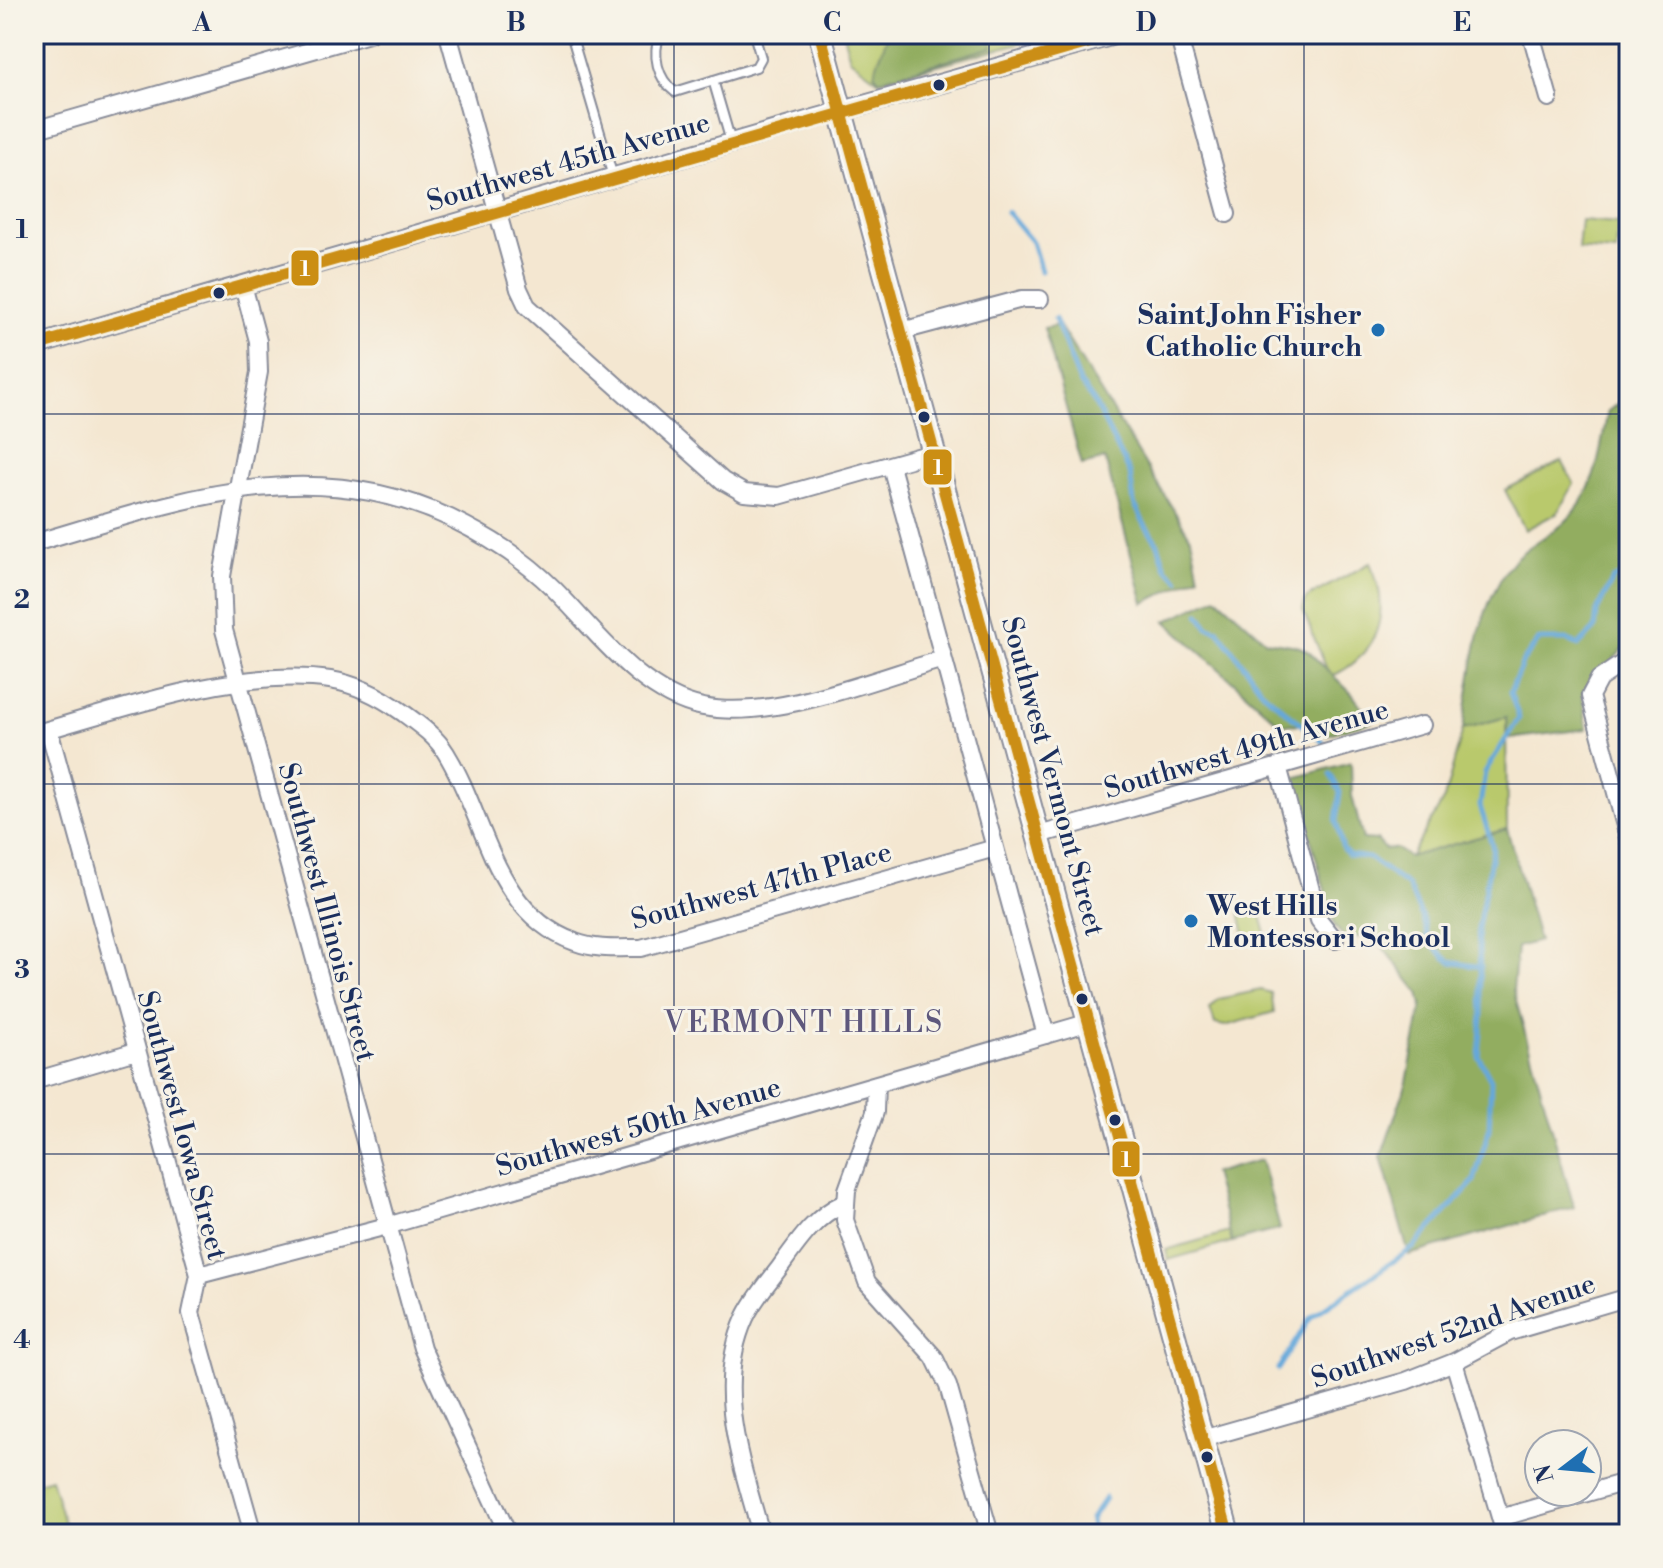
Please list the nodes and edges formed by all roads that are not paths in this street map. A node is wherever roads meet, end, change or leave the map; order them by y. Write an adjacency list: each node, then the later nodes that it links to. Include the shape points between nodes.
1 (369, 34): 13 (street)
2 (448, 34): 16 (street)
3 (660, 34): 10 (lane, via 654,49 664,84 675,92)
4 (754, 34): 10 (lane, via 761,58 756,67)
5 (820, 34): 12 (main road, Southwest Vermont Street)
6 (1118, 34): 12 (street, Southwest 45th Avenue)
7 (1178, 34): 17 (street)
8 (1531, 34): 11 (street)
9 (572, 37): 15 (lane)
10 (713, 80): 14 (lane)
11 (1549, 98)
12 (841, 111): 14 (street, Southwest 45th Avenue); 20 (main road, Southwest Vermont Street)
13 (34, 130)
14 (731, 142): 15 (street, Southwest 45th Avenue)
15 (613, 177): 16 (street, Southwest 45th Avenue)
16 (498, 210): 18 (street, Southwest 45th Avenue); 23 (street, via 527,306 736,489 779,496)
17 (1227, 214)
18 (243, 285): 21 (street, Southwest 45th Avenue); 24 (street, Southwest Illinois Street, via 258,341 259,372)
19 (1040, 299): 20 (street, via 1022,299)
20 (902, 331): 22 (main road, Southwest Vermont Street)
21 (34, 346)
22 (935, 452): 23 (street); 33 (main road, Southwest Vermont Street)
23 (891, 466): 26 (street)
24 (237, 489): 25 (street); 26 (street, via 338,485 428,508 509,550 645,680 702,706 767,709); 28 (street, Southwest Illinois Street, via 221,603)
25 (34, 543)
26 (943, 659): 35 (street)
27 (1629, 659): 32 (street, via 1599,679 1590,696)
28 (239, 684): 30 (street, Southwest 47th Place, via 132,704); 35 (street, Southwest 47th Place, via 332,680 377,696 418,723 444,750 511,894 548,928 596,947 651,946); 43 (street, Southwest Illinois Street)
29 (1422, 725): 31 (street, Southwest 49th Avenue)
30 (42, 732): 39 (street, Southwest Iowa Street)
31 (1278, 766): 33 (street, Southwest 49th Avenue); 36 (street, via 1319,920)
32 (1623, 795): 34 (street)
33 (1039, 835): 37 (main road, Southwest Vermont Street)
34 (1629, 841)
35 (995, 848): 38 (street)
36 (1335, 940)
37 (1090, 1022): 38 (street, Southwest 50th Avenue); 47 (main road, Southwest Vermont Street)
38 (1046, 1035): 41 (street, Southwest 50th Avenue)
39 (136, 1051): 40 (street); 44 (street, Southwest Iowa Street)
40 (34, 1081)
41 (876, 1084): 42 (street, via 875,1112); 43 (street, Southwest 50th Avenue)
42 (844, 1203): 52 (street, via 804,1234 756,1300 737,1344 731,1411); 53 (street, via 867,1282 934,1357 948,1386)
43 (387, 1226): 44 (street, Southwest 50th Avenue); 51 (street, Southwest Illinois Street, via 427,1363)
44 (199, 1275): 50 (street, Southwest Iowa Street, via 191,1313)
45 (1629, 1297): 46 (street, Southwest 52nd Avenue, via 1510,1332)
46 (1454, 1362): 47 (street, Southwest 52nd Avenue, via 1406,1381); 49 (street)
47 (1202, 1439): 54 (main road, Southwest Vermont Street)
48 (1629, 1481): 49 (street)
49 (1502, 1526)
50 (253, 1534)
51 (508, 1534)
52 (761, 1534)
53 (990, 1534)
54 (1228, 1534)

